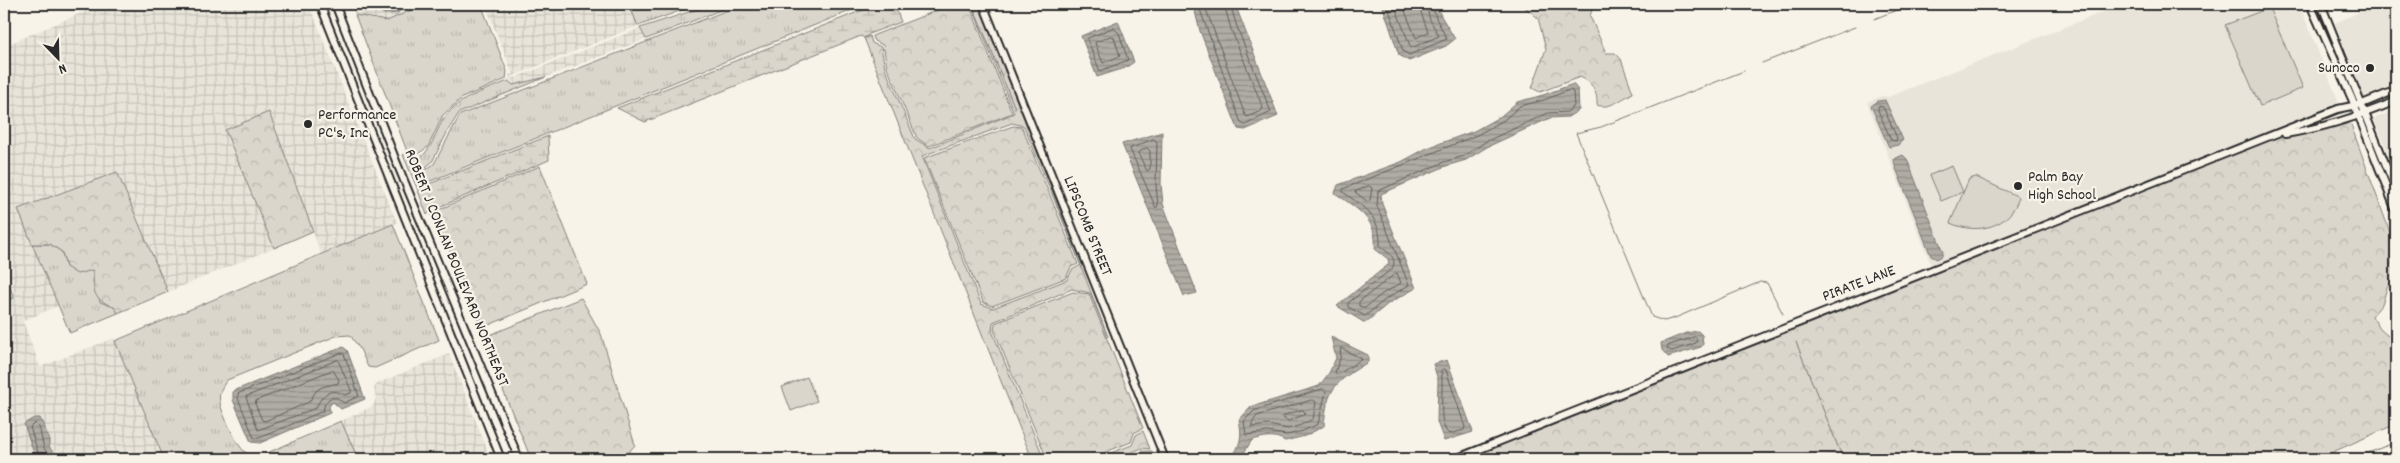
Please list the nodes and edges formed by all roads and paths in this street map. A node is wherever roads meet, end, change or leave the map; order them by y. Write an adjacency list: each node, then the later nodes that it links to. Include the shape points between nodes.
1 (320, 4): 13 (street, ROBERT J CONLAN BOULEVARD NORTHEAST)
2 (335, 4): 14 (street, ROBERT J CONLAN BOULEVARD NORTHEAST)
3 (983, 4): 15 (street, LIPSCOMB STREET)
4 (2310, 4): 8 (street)
5 (2321, 4): 8 (street)
6 (2396, 90): 8 (street, PIRATE LANE)
7 (2396, 101): 9 (street, PIRATE LANE)
8 (2358, 105): 9 (street); 10 (street, PIRATE LANE)
9 (2362, 115): 10 (street, PIRATE LANE, via 2310,130); 11 (street); 12 (street)
10 (2274, 136): 16 (street, PIRATE LANE)
11 (2396, 190)
12 (2396, 211)
13 (501, 459)
14 (519, 459)
15 (1165, 459)
16 (1455, 459)

